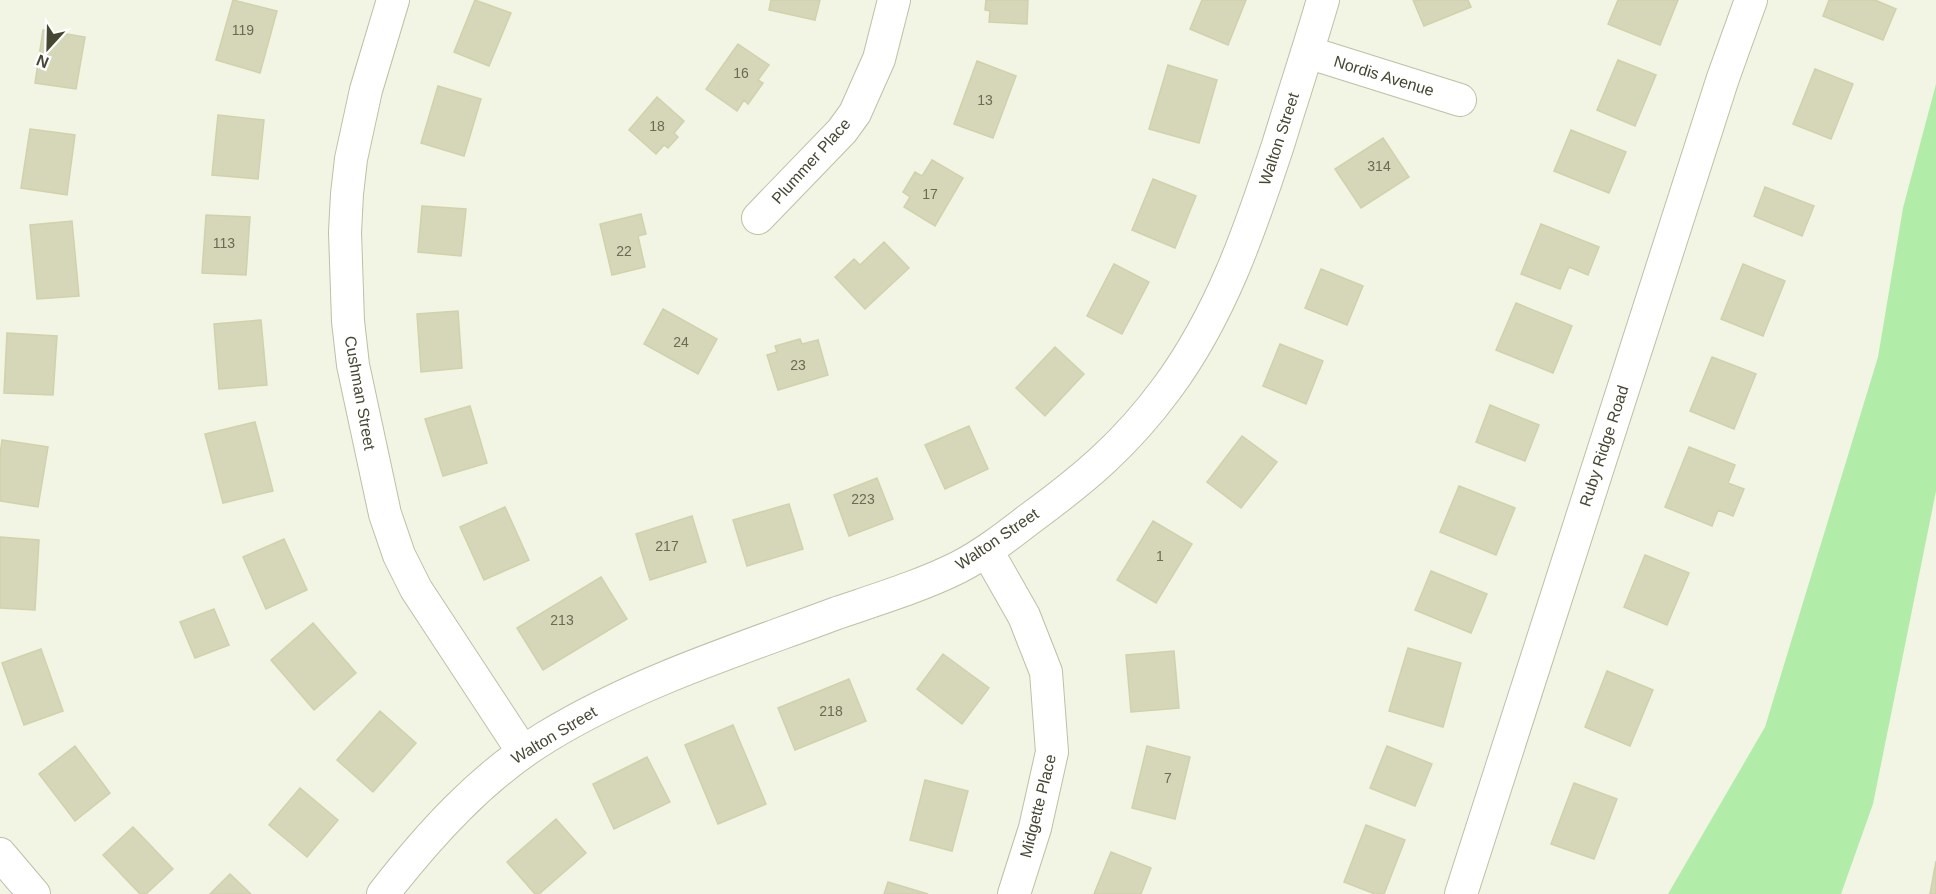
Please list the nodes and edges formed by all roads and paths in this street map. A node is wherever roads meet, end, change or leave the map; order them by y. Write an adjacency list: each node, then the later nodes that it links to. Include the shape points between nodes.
1 (393, 0): 9 (street, Cushman Street, via 366,90 347,194 345,232 352,365 385,514 399,555 416,589)
2 (894, 0): 7 (street, Plummer Place, via 879,59 855,113)
3 (1323, 0): 5 (street, Walton Street)
4 (1751, 0): 14 (street, Ruby Ridge Road)
5 (1307, 52): 6 (street, Nordis Avenue); 8 (street, Walton Street, via 1251,227 1222,296 1191,352 1135,429 1107,458)
6 (1460, 100)
7 (759, 218)
8 (987, 550): 9 (street, Walton Street, via 959,567 909,588 658,680 591,712); 13 (street, Midgette Place, via 1024,616 1046,672 1052,752 1035,828)
9 (523, 752): 12 (street, Walton Street, via 504,765 435,831)
10 (0, 854): 11 (street)
11 (34, 894)
12 (383, 894)
13 (1014, 894)
14 (1461, 894)

